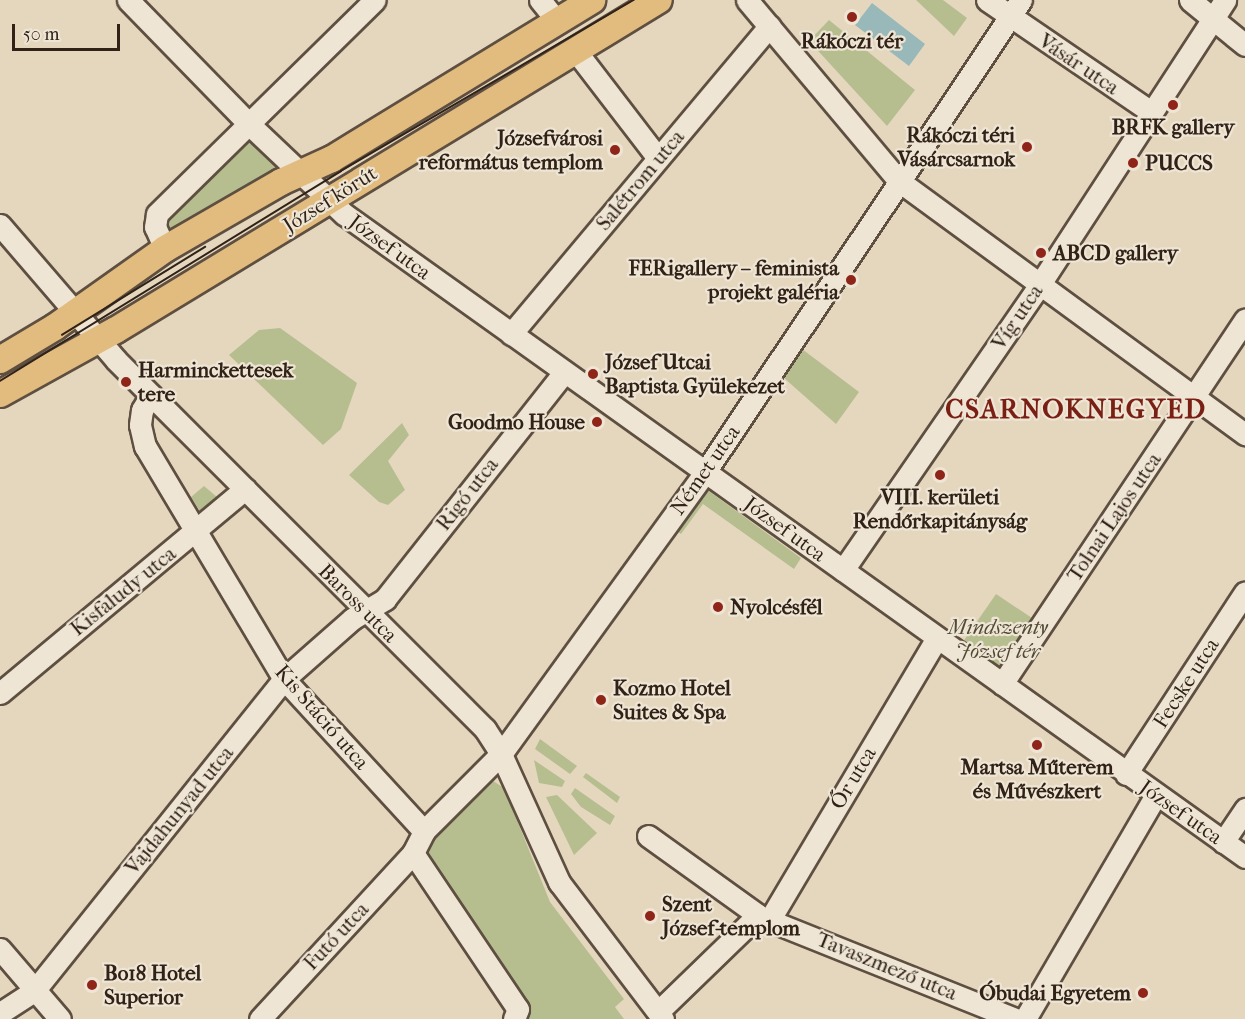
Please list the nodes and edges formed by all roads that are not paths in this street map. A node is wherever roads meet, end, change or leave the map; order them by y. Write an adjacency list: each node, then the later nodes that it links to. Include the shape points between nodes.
1 (128, 0): 17 (street, József utca)
2 (375, 0): 17 (street)
3 (540, 0): 12 (street)
4 (592, 0): 12 (main road, József körút)
5 (659, 0): 15 (main road, József körút)
6 (747, 0): 13 (street)
7 (987, 0): 10 (street)
8 (1190, 0): 11 (street)
9 (1225, 0): 11 (street, Víg utca)
10 (1014, 8): 16 (street, Vásár utca); 20 (street)
11 (1212, 17): 14 (street); 16 (street, Víg utca)
12 (557, 21): 19 (main road, József körút, via 332,159)
13 (769, 26): 18 (street, Salétrom utca); 20 (street)
14 (1245, 45)
15 (575, 50): 18 (street); 21 (main road, József körút)
16 (1151, 112): 24 (street, Víg utca)
17 (249, 124): 19 (street, József utca); 23 (street, via 157,214 155,227)
18 (658, 158): 27 (street, Salétrom utca)
19 (300, 174): 21 (street, József utca); 23 (main road, József körút)
20 (900, 181): 24 (street); 35 (street, Német utca)
21 (327, 200): 27 (street, József utca); 28 (main road, József körút)
22 (0, 225): 25 (street, Baross utca)
23 (165, 249): 25 (main road, József körút)
24 (1040, 284): 33 (street); 38 (street, Víg utca)
25 (76, 312): 28 (street, Baross utca); 29 (main road, József körút)
26 (1245, 320): 33 (street, Tolnai Lajos utca)
27 (511, 334): 30 (street, József utca)
28 (98, 338): 31 (main road, József körút); 32 (street, Baross utca)
29 (0, 360)
30 (564, 372): 35 (street, József utca); 40 (street, Rigó utca, via 385,599)
31 (0, 394)
32 (151, 395): 36 (street, Baross utca); 37 (street, via 142,410 140,425 145,446)
33 (1194, 397): 34 (street); 43 (street, Tolnai Lajos utca)
34 (1245, 434)
35 (705, 472): 38 (street, József utca); 45 (street, Német utca)
36 (245, 489): 37 (street, Kisfaludy utca); 40 (street, Baross utca)
37 (195, 532): 42 (street, Kis Stáció utca); 44 (street, Kisfaludy utca)
38 (843, 570): 41 (street, József utca)
39 (1245, 592): 46 (street, Fecske utca)
40 (365, 611): 42 (street, Vajdahunyad utca); 45 (street, Baross utca, via 469,712)
41 (937, 638): 43 (street, József utca); 54 (street, Őr utca)
42 (284, 679): 49 (street, Kis Stáció utca); 56 (street, Vajdahunyad utca)
43 (1002, 684): 46 (street, József utca)
44 (0, 693)
45 (501, 754): 49 (street, Német utca); 59 (street, Baross utca, via 559,882)
46 (1126, 774): 47 (street, József utca)
47 (1156, 795): 51 (street, József utca); 63 (street)
48 (1245, 809): 51 (street)
49 (424, 831): 52 (street, Futó utca)
50 (648, 836): 54 (street, Tavaszmező utca)
51 (1223, 842): 53 (street, József utca)
52 (413, 853): 58 (street); 61 (street, Futó utca)
53 (1245, 857)
54 (764, 917): 59 (street, Őr utca); 62 (street, Tavaszmező utca)
55 (0, 948): 56 (street)
56 (34, 991): 57 (street, Vajdahunyad utca); 60 (street)
57 (0, 1013)
58 (516, 1014)
59 (661, 1015)
60 (60, 1019)
61 (260, 1019)
62 (1016, 1019)
63 (1025, 1019)

